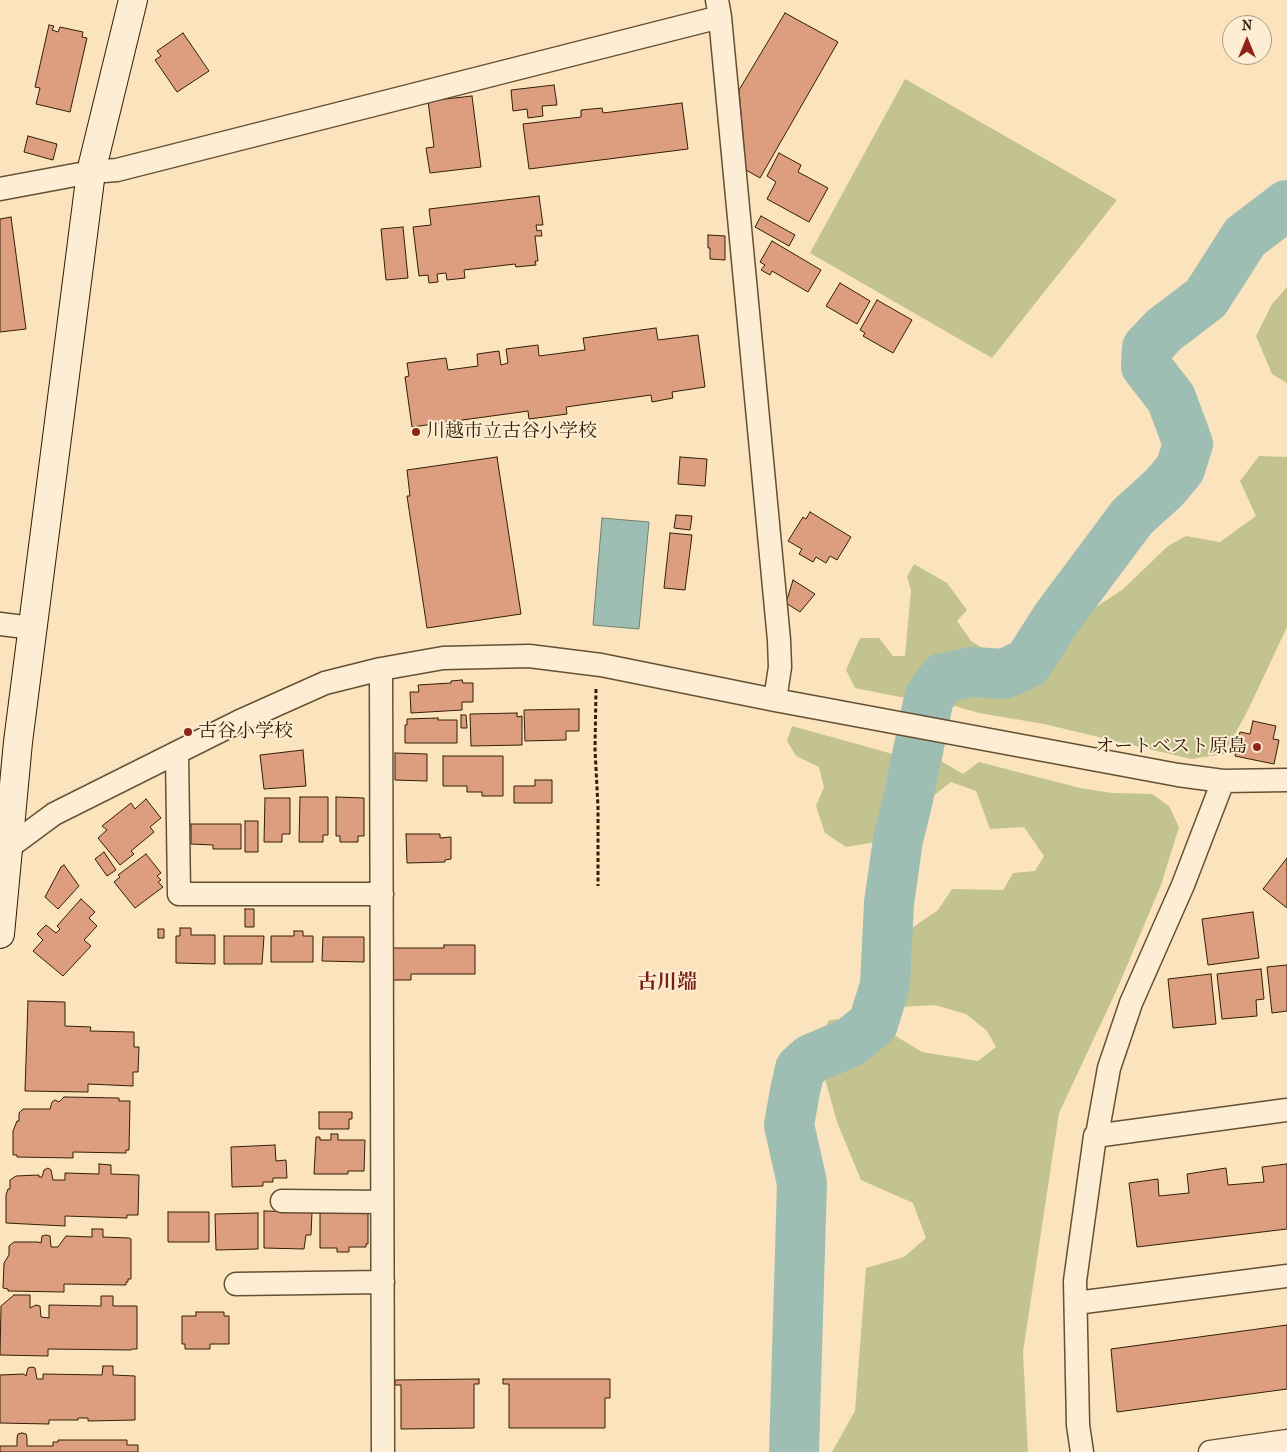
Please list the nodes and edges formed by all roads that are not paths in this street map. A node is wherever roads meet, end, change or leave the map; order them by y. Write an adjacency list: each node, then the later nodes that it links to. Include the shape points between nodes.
1 (133, 0): 3 (street)
2 (718, 8): 3 (street, via 126,168); 8 (street, via 779,640 780,667)
3 (91, 172): 4 (street); 6 (street)
4 (0, 189)
5 (0, 624): 6 (street)
6 (32, 628): 12 (street)
7 (381, 669): 8 (street, via 443,658 529,656 600,664); 9 (street, via 325,683); 13 (street)
8 (775, 700): 11 (street)
9 (177, 753): 12 (street, via 54,814); 13 (street, via 179,894)
10 (1287, 780): 11 (street)
11 (1223, 781): 16 (street, via 1183,885 1131,1003 1109,1068)
12 (8, 848): 14 (street)
13 (382, 894): 18 (street)
14 (0, 934)
15 (1287, 1110): 16 (street)
16 (1095, 1136): 22 (street, via 1075,1281)
17 (282, 1201): 18 (street)
18 (382, 1202): 20 (street)
19 (1287, 1276): 22 (street)
20 (383, 1282): 21 (street); 24 (street)
21 (236, 1284)
22 (1076, 1303): 25 (street, via 1078,1425)
23 (1287, 1441): 26 (street)
24 (383, 1452)
25 (1082, 1452)
26 (1210, 1452)

